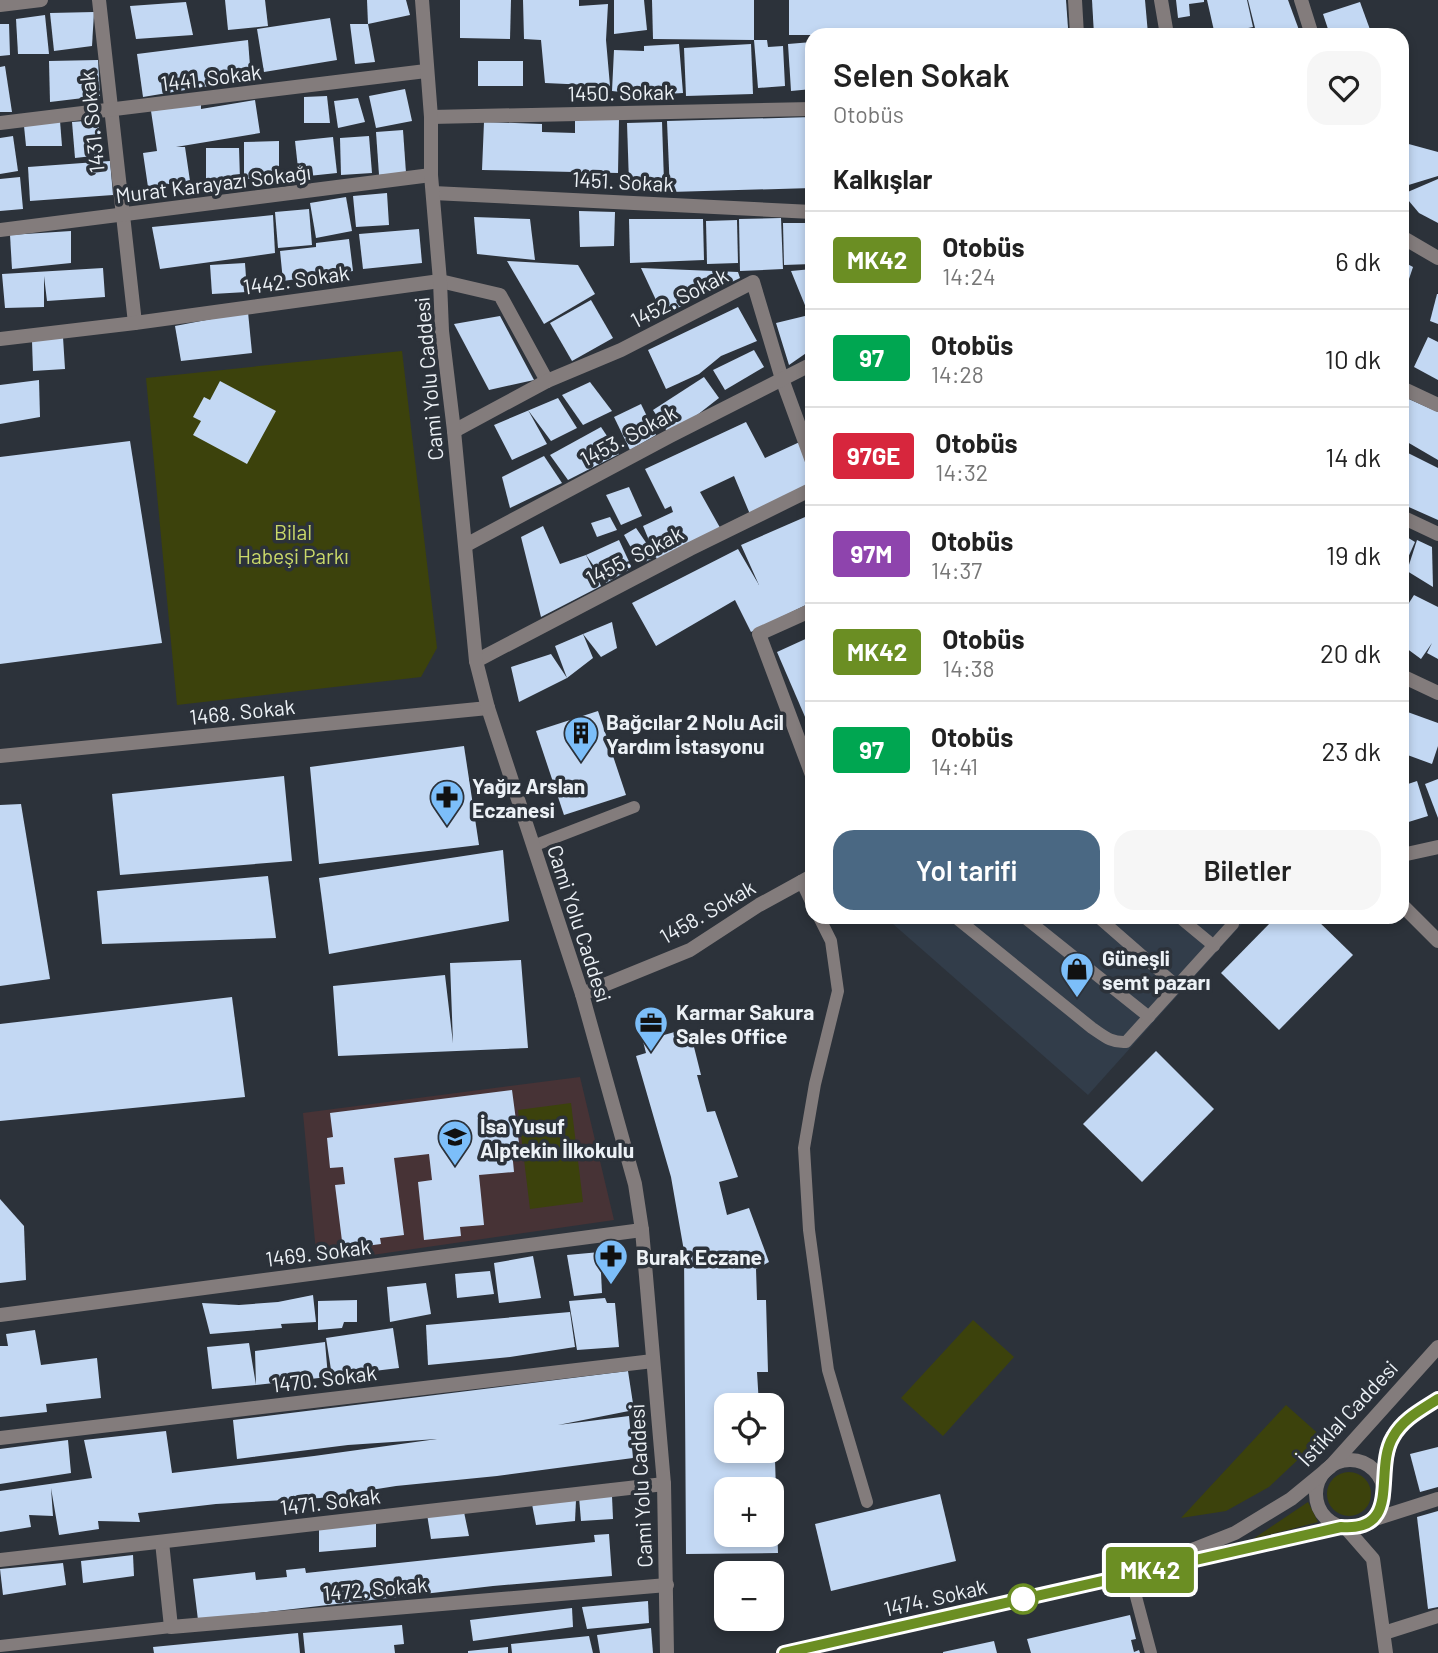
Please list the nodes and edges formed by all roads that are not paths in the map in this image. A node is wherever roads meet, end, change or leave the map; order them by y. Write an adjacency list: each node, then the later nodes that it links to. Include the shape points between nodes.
1 (41, 0): 7 (street)
2 (99, 0): 13 (street, 1431. Sokak)
3 (422, 0): 11 (street, Cami Yolu Caddesi)
4 (1075, 0): 8 (street)
5 (1161, 0): 9 (street)
6 (1301, 0): 10 (street)
7 (0, 5)
8 (1077, 28)
9 (1166, 28)
10 (1310, 28)
11 (426, 71): 13 (street, 1441. Sokak); 14 (street, Cami Yolu Caddesi)
12 (805, 109): 14 (street, 1450. Sokak)
13 (111, 110): 15 (street, 1441. Sokak); 19 (street, 1431. Sokak)
14 (431, 117): 16 (street, Cami Yolu Caddesi)
15 (0, 123)
16 (431, 176): 17 (street, Cami Yolu Caddesi); 19 (street, Murat Karayazı Sokağı)
17 (433, 193): 18 (street, 1451. Sokak); 23 (street, Cami Yolu Caddesi)
18 (805, 212)
19 (123, 216): 20 (street, Murat Karayazı Sokağı); 24 (street, 1431. Sokak)
20 (0, 230)
21 (1409, 241): 22 (street)
22 (1438, 258)
23 (440, 281): 24 (street, 1442. Sokak); 28 (street, 1442. Sokak, via 500,295); 31 (street, Cami Yolu Caddesi)
24 (135, 323): 25 (street, 1442. Sokak)
25 (0, 339)
26 (805, 368): 27 (street, 1453. Sokak)
27 (782, 379): 28 (street, 1452. Sokak, via 753,282 621,350); 32 (street, 1452. Sokak); 36 (street, 1453. Sokak)
28 (547, 381): 31 (street, 1452. Sokak)
29 (1409, 391): 30 (street)
30 (1438, 405)
31 (454, 431): 36 (street, Cami Yolu Caddesi)
32 (805, 442)
33 (805, 492): 38 (street, 1455. Sokak)
34 (1409, 520): 35 (street)
35 (1438, 534)
36 (466, 545): 38 (street, Cami Yolu Caddesi)
37 (805, 613): 42 (street, via 759,634)
38 (476, 661): 41 (street, Cami Yolu Caddesi)
39 (1409, 679): 40 (street)
40 (1438, 693)
41 (488, 708): 43 (street, 1468. Sokak); 45 (street, Cami Yolu Caddesi)
42 (805, 753)
43 (0, 756)
44 (634, 807): 45 (lane)
45 (533, 846): 59 (street, Cami Yolu Caddesi)
46 (1438, 847): 47 (street)
47 (1409, 853)
48 (805, 879): 59 (street, 1458. Sokak, via 690,950)
49 (1409, 912): 56 (street)
50 (822, 924): 71 (lane, via 831,942 838,991 804,1148 809,1230 828,1370)
51 (964, 924): 60 (lane, via 1112,1042 1126,1042)
52 (1033, 924): 60 (lane)
53 (1106, 924): 58 (lane)
54 (1187, 924): 57 (lane)
55 (1233, 924): 57 (lane)
56 (1438, 941)
57 (1214, 946): 58 (lane)
58 (1177, 986): 60 (lane)
59 (582, 994): 61 (street, Cami Yolu Caddesi, via 635,1184)
60 (1149, 1017)
61 (642, 1230): 62 (street, 1469. Sokak); 64 (street, Cami Yolu Caddesi)
62 (0, 1315)
63 (1438, 1347): 67 (street, İstiklal Caddesi)
64 (653, 1361): 66 (street, 1470. Sokak); 68 (street, Cami Yolu Caddesi)
65 (1438, 1399): 69 (street, via 1409,1417 1392,1438)
66 (0, 1438)
67 (1330, 1467): 69 (street, via 1360,1461 1377,1473); 73 (street, via 1322,1474 1316,1495 1323,1515); 76 (street, İstiklal Caddesi, via 1291,1499 1235,1534)
68 (664, 1484): 74 (street, 1471. Sokak); 77 (street, Cami Yolu Caddesi)
69 (1384, 1492): 72 (street)
70 (1438, 1499): 72 (street)
71 (867, 1502)
72 (1372, 1520): 73 (street)
73 (1343, 1527): 76 (street, 1474. Sokak); 80 (street, via 1373,1559)
74 (162, 1542): 75 (street, 1471. Sokak); 79 (street)
75 (0, 1560)
76 (1130, 1574): 83 (street, 1474. Sokak); 84 (lane)
77 (667, 1585): 79 (street, 1472. Sokak); 82 (street, Cami Yolu Caddesi)
78 (1438, 1616): 80 (street)
79 (171, 1627): 81 (lane)
80 (1384, 1633): 85 (street)
81 (0, 1646)
82 (667, 1653)
83 (784, 1653)
84 (1151, 1653)
85 (1386, 1653)

